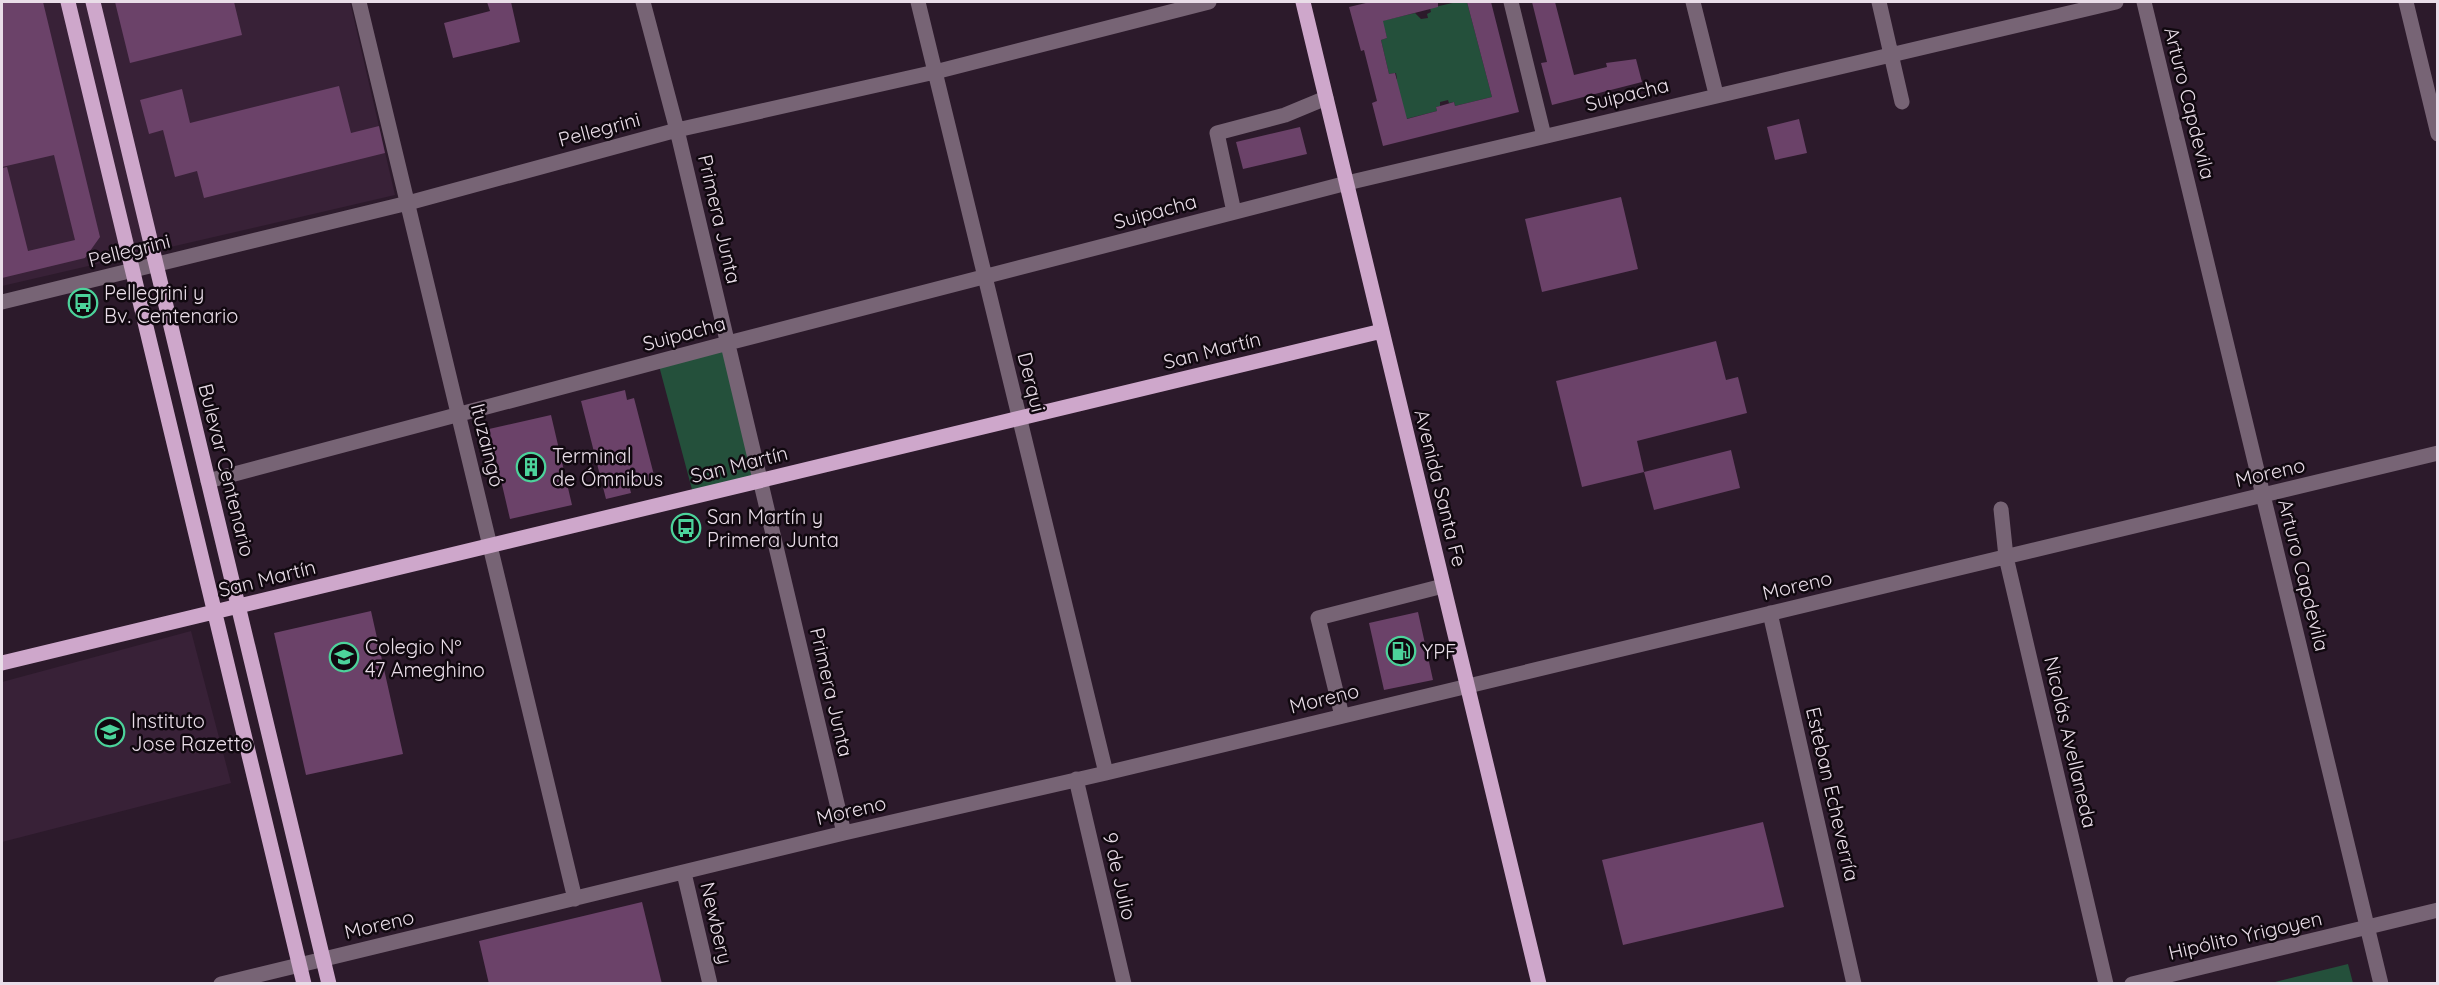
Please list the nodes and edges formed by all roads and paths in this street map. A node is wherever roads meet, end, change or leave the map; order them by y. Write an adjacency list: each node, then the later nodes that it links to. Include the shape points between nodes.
1 (68, 2): 26 (main road)
2 (93, 2): 25 (main road, Bulevar Centenario)
3 (359, 2): 23 (street, Ituzaingó)
4 (643, 2): 19 (street, Primera Junta)
5 (918, 2): 15 (street, Derqui)
6 (1209, 2): 15 (street, Pellegrini)
7 (1303, 2): 17 (main road, Avenida Santa Fe)
8 (1511, 2): 21 (street)
9 (1693, 2): 16 (street)
10 (1879, 2): 14 (street)
11 (2116, 2): 14 (street, Suipacha)
12 (2144, 2): 36 (street, Arturo Capdevila)
13 (2406, 2): 20 (street)
14 (1892, 54): 16 (street, Suipacha); 18 (street)
15 (935, 72): 19 (street, Pellegrini); 27 (street, Derqui)
16 (1716, 94): 21 (street, Suipacha)
17 (1326, 98): 22 (main road, Avenida Santa Fe); 24 (street, via 1285,115 1217,133)
18 (1902, 102)
19 (677, 129): 23 (street, Pellegrini); 30 (street, Primera Junta)
20 (2438, 134)
21 (1544, 136): 22 (street, Suipacha)
22 (1347, 183): 24 (street, Suipacha); 29 (main road, Avenida Santa Fe)
23 (408, 203): 25 (street, Pellegrini); 31 (street, Ituzaingó)
24 (1234, 212): 27 (street, Suipacha)
25 (156, 266): 26 (street, Pellegrini); 34 (main road, Bulevar Centenario)
26 (133, 272): 28 (street, Pellegrini); 42 (main road)
27 (984, 276): 30 (street, Suipacha); 32 (street, Derqui)
28 (2, 302)
29 (1382, 331): 32 (main road, San Martín); 40 (main road, Avenida Santa Fe)
30 (728, 343): 31 (street, Suipacha); 35 (street, Primera Junta)
31 (458, 414): 34 (street, Suipacha); 38 (street, Ituzaingó)
32 (1019, 418): 35 (main road, San Martín); 47 (street, Derqui)
33 (2438, 453): 36 (street, Moreno)
34 (208, 481): 41 (main road, Bulevar Centenario)
35 (760, 481): 38 (main road, San Martín); 49 (street, Primera Junta)
36 (2263, 495): 39 (street, Moreno); 53 (street, Arturo Capdevila)
37 (2001, 509): 39 (street, Nicolás Avellaneda)
38 (490, 546): 41 (main road, San Martín); 51 (street, Ituzaingó)
39 (2006, 557): 43 (street, Moreno); 63 (street, Nicolás Avellaneda)
40 (1443, 586): 45 (main road, Avenida Santa Fe); 46 (street, via 1318,618)
41 (238, 606): 42 (main road, San Martín); 54 (main road, Bulevar Centenario)
42 (214, 612): 44 (main road, San Martín); 55 (main road)
43 (1770, 613): 45 (street, Moreno); 62 (street, Esteban Echeverría)
44 (2, 663)
45 (1467, 686): 46 (street, Moreno); 61 (main road, Avenida Santa Fe)
46 (1342, 716): 47 (street, Moreno)
47 (1106, 773): 48 (street, Moreno)
48 (1076, 779): 49 (street, Moreno); 60 (street, 9 de Julio)
49 (844, 833): 50 (street, Moreno)
50 (684, 873): 51 (street, Moreno); 59 (street, Newbery)
51 (575, 899): 54 (street, Moreno)
52 (2438, 910): 53 (street, Hipólito Yrigoyen)
53 (2368, 927): 64 (street, Hipólito Yrigoyen); 65 (street, Arturo Capdevila)
54 (324, 959): 55 (street, Moreno); 58 (main road, Bulevar Centenario)
55 (299, 965): 56 (street, Moreno); 57 (main road)
56 (221, 984)
57 (304, 984)
58 (329, 984)
59 (710, 984)
60 (1124, 984)
61 (1539, 984)
62 (1854, 984)
63 (2106, 984)
64 (2132, 984)
65 (2381, 984)

